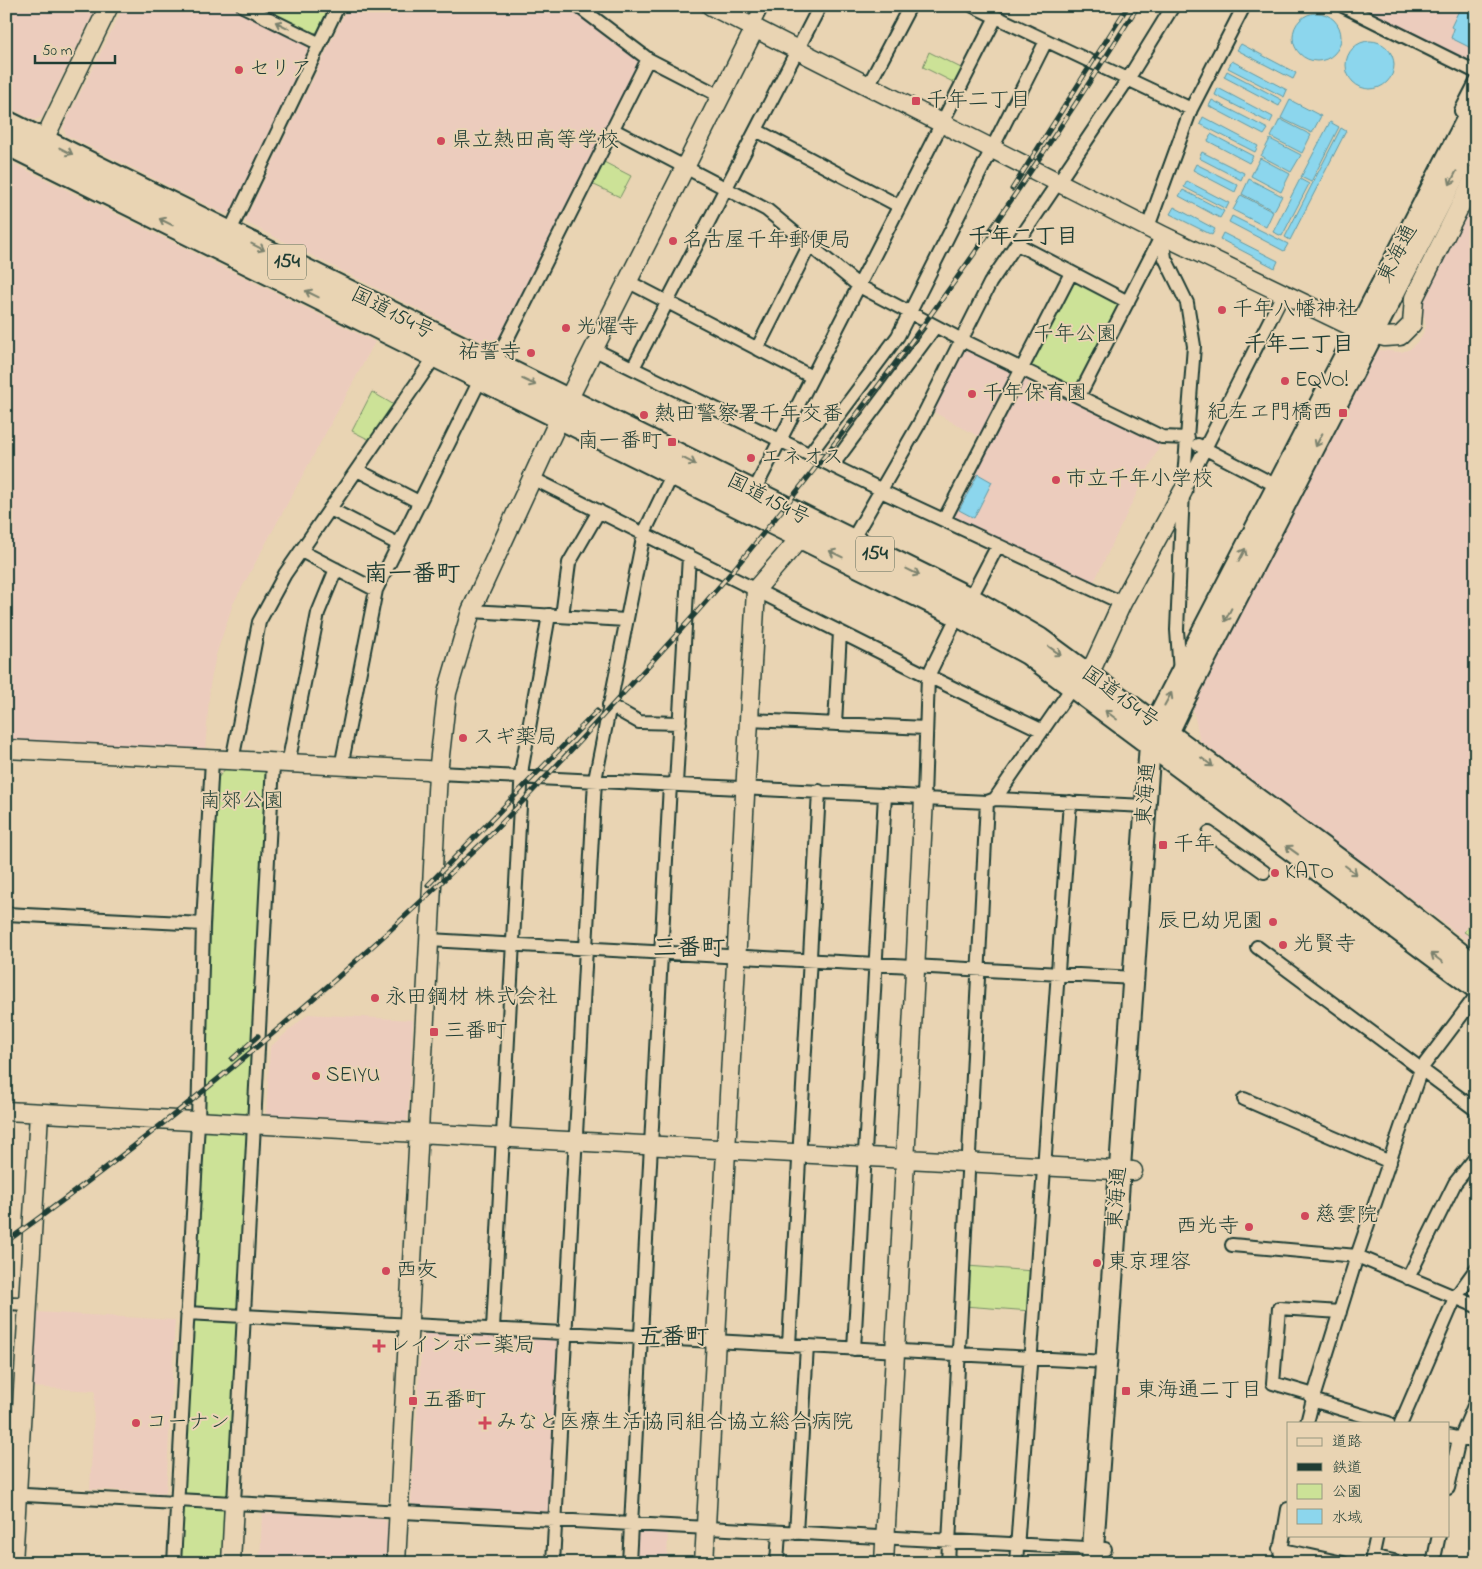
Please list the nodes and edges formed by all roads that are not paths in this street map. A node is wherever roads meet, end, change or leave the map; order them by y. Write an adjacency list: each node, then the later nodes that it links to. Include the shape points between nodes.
1 (110, 6): 32 (street)
2 (244, 6): 16 (street, one-way to 2)
3 (338, 6): 16 (street)
4 (578, 6): 18 (street)
5 (711, 6): 14 (street)
6 (762, 6): 14 (street)
7 (820, 6): 17 (street)
8 (910, 6): 22 (street)
9 (973, 6): 13 (street)
10 (1173, 6): 20 (street)
11 (1244, 6): 25 (street)
12 (1343, 6): 19 (street)
13 (996, 17): 15 (street); 27 (street)
14 (753, 28): 17 (street); 23 (street)
15 (1046, 41): 20 (street); 33 (street)
16 (320, 44): 40 (street)
17 (797, 50): 22 (street); 29 (street)
18 (648, 58): 23 (street); 28 (street)
19 (1476, 72)
20 (1128, 79): 25 (street); 36 (street)
21 (1476, 82): 52 (street)
22 (868, 86): 27 (street)
23 (720, 96): 34 (street)
24 (1476, 102): 49 (main road, 東海通)
25 (1191, 108): 39 (street)
26 (6, 122): 32 (highway, 国道154号 / 154)
27 (941, 123): 33 (street); 38 (street)
28 (612, 129): 34 (street); 59 (street)
29 (756, 130): 37 (street); 38 (street)
30 (1476, 134): 49 (main road, 東海通, one-way to 49)
31 (6, 143): 32 (highway, 国道154号 / 154)
32 (39, 149): 40 (highway, 国道154号 / 154, one-way to 40); 56 (highway, 国道154号 / 154, one-way to 32)
33 (992, 149): 36 (street); 50 (street)
34 (684, 168): 37 (street); 44 (street)
35 (1476, 174): 52 (street, via 1414,298 1412,324 1400,336 1393,338)
36 (1059, 183): 39 (street); 41 (street)
37 (726, 188): 42 (street, via 767,210); 47 (street)
38 (899, 206): 45 (street)
39 (1155, 231): 46 (street); 48 (street); 63 (street, via 1164,258 1187,303 1192,331 1194,367)
40 (230, 233): 59 (highway, 国道154号 / 154, one-way to 59)
41 (1017, 244): 43 (street); 53 (street, via 990,283)
42 (809, 246): 45 (street); 55 (street)
43 (1070, 273): 48 (street); 58 (street)
44 (627, 281): 47 (street); 54 (street)
45 (859, 286): 50 (street); 60 (street)
46 (1283, 294): 52 (street); 65 (street)
47 (667, 302): 55 (street); 57 (street)
48 (1128, 302): 61 (street)
49 (1380, 304): 52 (main road, 東海通)
50 (910, 313): 51 (street); 66 (street, via 898,336)
51 (935, 326): 53 (street); 67 (street)
52 (1360, 330): 71 (main road, 東海通); 105 (main road, 東海通, one-way to 105)
53 (962, 340): 58 (street); 72 (street)
54 (593, 349): 57 (street); 62 (street)
55 (757, 349): 60 (street)
56 (436, 355): 59 (highway, 国道154号 / 154); 68 (street)
57 (633, 368): 64 (street)
58 (1021, 369): 61 (street); 78 (street)
59 (487, 371): 62 (highway, 国道154号 / 154); 75 (street)
60 (812, 377): 64 (street)
61 (1079, 396): 63 (street, via 1162,437)
62 (564, 408): 69 (highway, 国道154号 / 154); 70 (street); 74 (highway, 国道154号 / 154, one-way to 74)
63 (1188, 439): 65 (street); 73 (street)
64 (780, 440): 66 (street); 74 (street)
65 (1205, 448): 71 (street); 73 (street)
66 (809, 455): 67 (street)
67 (832, 466): 72 (street)
68 (357, 470): 75 (street); 76 (street)
69 (673, 473): 79 (street); 80 (highway, 国道154号 / 154)
70 (530, 477): 77 (street); 91 (street)
71 (1277, 486): 97 (main road, 東海通, one-way to 71)
72 (882, 491): 78 (street); 81 (street)
73 (1184, 491): 89 (street); 97 (street, via 1177,630)
74 (753, 493): 81 (highway, 国道154号 / 154)
75 (419, 502): 82 (street)
76 (330, 509): 82 (street); 84 (street)
77 (599, 511): 79 (street); 93 (street, via 569,563)
78 (944, 520): 83 (street)
79 (644, 533): 85 (street); 94 (street)
80 (801, 537): 88 (street); 90 (highway, 国道154号 / 154, one-way to 80)
81 (851, 542): 90 (highway, 国道154号 / 154, one-way to 90)
82 (398, 544): 87 (street)
83 (998, 545): 89 (street); 90 (street)
84 (301, 551): 86 (street); 108 (street, via 259,622)
85 (689, 556): 88 (street); 101 (street)
86 (336, 569): 87 (street); 109 (street, via 318,613)
87 (376, 590): 110 (street)
88 (756, 590): 95 (street); 100 (street)
89 (1122, 603): 98 (street, via 1094,664)
90 (964, 607): 96 (street); 98 (highway, 国道154号 / 154, via 1028,653)
91 (470, 611): 92 (street); 111 (street, via 448,693)
92 (549, 615): 93 (street); 112 (street)
93 (562, 616): 94 (street)
94 (626, 620): 99 (street)
95 (840, 632): 96 (street); 102 (street)
96 (928, 676): 103 (street); 104 (street)
97 (1180, 678): 105 (main road, 東海通, one-way to 97)
98 (1079, 679): 104 (street); 105 (highway, 国道154号 / 154)
99 (609, 705): 101 (street, via 639,722); 113 (street)
100 (749, 720): 102 (street); 115 (street)
101 (680, 723): 114 (street)
102 (834, 724): 103 (street)
103 (926, 728): 118 (street)
104 (1041, 730): 119 (street)
105 (1159, 739): 121 (main road, 東海通); 135 (highway, 国道154号 / 154, one-way to 135, via 1360,876); 139 (highway, 国道154号 / 154, one-way to 105); 160 (main road, 東海通)
106 (6, 749): 107 (street)
107 (212, 760): 108 (street); 125 (street)
108 (232, 761): 109 (street)
109 (280, 764): 110 (street); 147 (street)
110 (341, 767): 111 (street)
111 (438, 773): 112 (street); 126 (street)
112 (521, 777): 113 (street); 127 (street)
113 (595, 780): 114 (street); 129 (street)
114 (673, 784): 115 (street); 130 (street)
115 (745, 788): 116 (street); 131 (street)
116 (819, 791): 117 (street); 132 (street)
117 (885, 795): 118 (street); 133 (street)
118 (924, 798): 119 (street); 134 (street)
119 (991, 800): 120 (street); 136 (street)
120 (1070, 802): 121 (street); 137 (street)
121 (1146, 806): 138 (main road, 東海通)
122 (1209, 832): 123 (street)
123 (1264, 872)
124 (6, 914): 125 (street)
125 (203, 924): 146 (street)
126 (429, 940): 127 (street); 148 (street)
127 (513, 944): 129 (street); 149 (street)
128 (1257, 947): 141 (street)
129 (586, 948): 130 (street); 150 (street)
130 (661, 952): 131 (street); 151 (street)
131 (736, 956): 132 (street); 152 (street)
132 (810, 960): 133 (street); 153 (street)
133 (875, 964): 134 (street); 154 (street)
134 (916, 966): 136 (street); 156 (street)
135 (1476, 967)
136 (978, 969): 137 (street); 157 (street)
137 (1058, 974): 138 (street); 159 (street)
138 (1134, 978): 160 (main road, 東海通)
139 (1476, 987)
140 (1476, 996): 141 (street)
141 (1421, 1069): 143 (street); 158 (street)
142 (1244, 1099): 158 (street)
143 (1476, 1110)
144 (6, 1111): 145 (street)
145 (39, 1113): 146 (street); 167 (street)
146 (198, 1122): 147 (street); 170 (street)
147 (254, 1125): 148 (street); 171 (street)
148 (419, 1133): 149 (street); 172 (street)
149 (503, 1138): 150 (street); 173 (street)
150 (577, 1142): 151 (street); 174 (street)
151 (652, 1146): 152 (street); 175 (street)
152 (726, 1150): 153 (street); 176 (street)
153 (800, 1154): 154 (street); 177 (street)
154 (864, 1157): 156 (street); 179 (street)
155 (1476, 1157): 164 (street, via 1455,1183)
156 (906, 1159): 157 (street); 180 (street)
157 (968, 1162): 159 (street); 181 (street)
158 (1390, 1162): 162 (street)
159 (1045, 1166): 160 (street); 182 (street)
160 (1126, 1171): 183 (main road, 東海通); 208 (main road, 東海通)
161 (1232, 1245): 162 (street)
162 (1358, 1256): 164 (street); 169 (street)
163 (1476, 1269): 165 (street)
164 (1408, 1278): 165 (street)
165 (1454, 1298): 168 (street); 188 (street)
166 (6, 1303): 167 (street)
167 (28, 1304): 192 (street)
168 (1476, 1306)
169 (1340, 1312): 184 (street); 184 (street, via 1279,1308 1273,1383)
170 (187, 1313): 171 (street); 193 (street)
171 (244, 1316): 172 (street); 194 (street)
172 (409, 1324): 173 (street); 195 (street)
173 (493, 1329): 174 (street)
174 (566, 1333): 175 (street); 197 (street)
175 (642, 1337): 176 (street); 198 (street)
176 (716, 1341): 177 (street); 199 (street)
177 (789, 1345): 178 (street)
178 (807, 1346): 179 (street); 201 (street)
179 (854, 1349): 180 (street)
180 (895, 1351): 181 (street); 204 (street)
181 (958, 1354): 182 (street); 205 (street)
182 (1031, 1358): 183 (street); 206 (street)
183 (1106, 1362): 208 (main road, 東海通)
184 (1313, 1398): 186 (street); 187 (street)
185 (1476, 1401): 189 (street)
186 (1307, 1422)
187 (1385, 1422)
188 (1401, 1422)
189 (1456, 1438): 190 (street); 191 (street)
190 (1476, 1442)
191 (1450, 1476)
192 (12, 1494): 193 (street); 210 (street)
193 (177, 1502): 194 (street); 211 (street)
194 (234, 1503): 195 (street); 212 (street)
195 (399, 1512): 197 (street); 213 (street)
196 (1287, 1513): 207 (street)
197 (556, 1520): 198 (street); 214 (street)
198 (632, 1524): 199 (street); 215 (street)
199 (706, 1528): 200 (street); 216 (street)
200 (779, 1532): 201 (street); 217 (street)
201 (796, 1533): 204 (street)
202 (1376, 1536): 209 (street)
203 (1438, 1536): 224 (street)
204 (885, 1538): 205 (street); 218 (street)
205 (949, 1541): 206 (street); 219 (street)
206 (1017, 1544): 208 (street); 220 (street)
207 (1279, 1549): 221 (street); 222 (street)
208 (1099, 1556)
209 (1372, 1559): 223 (street)
210 (13, 1563)
211 (174, 1563)
212 (231, 1563)
213 (396, 1563)
214 (554, 1563)
215 (629, 1563)
216 (704, 1563)
217 (777, 1563)
218 (884, 1563)
219 (948, 1563)
220 (1016, 1563)
221 (1279, 1563)
222 (1343, 1563)
223 (1402, 1563)
224 (1433, 1563)

